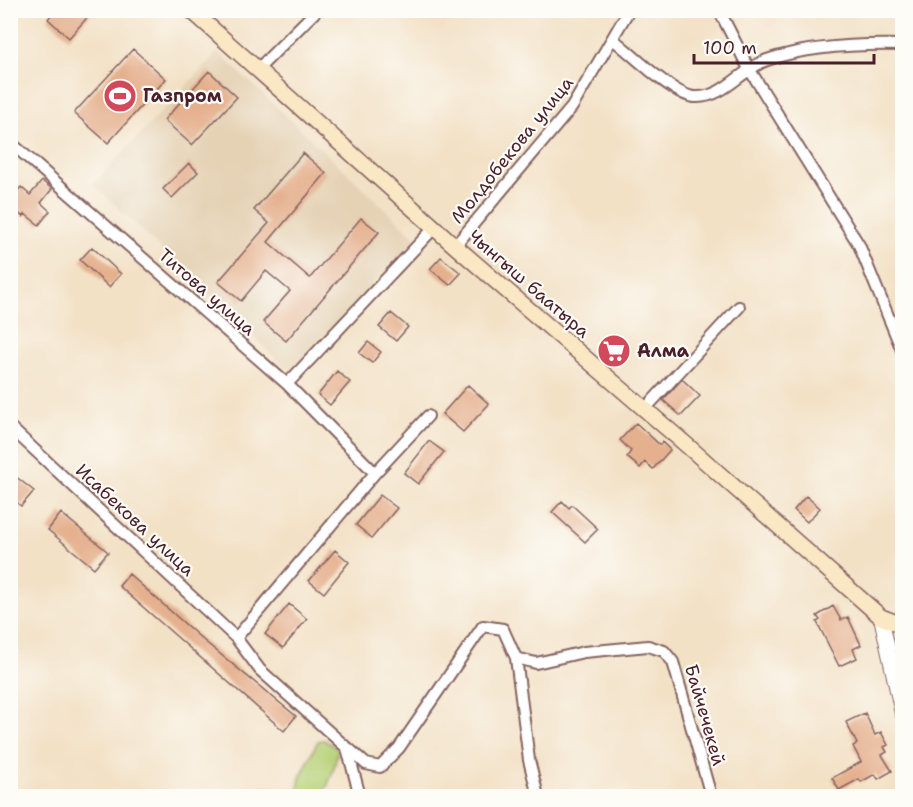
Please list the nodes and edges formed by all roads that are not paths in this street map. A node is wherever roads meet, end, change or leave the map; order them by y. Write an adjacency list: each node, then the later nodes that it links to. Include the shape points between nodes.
1 (191, 10): 8 (main road, Чынгыш баатыра)
2 (317, 10): 8 (street)
3 (629, 10): 5 (street, Молдобекова улица)
4 (721, 14): 7 (street)
5 (614, 40): 7 (street, via 674,88 694,98 718,90); 11 (street, Молдобекова улица, via 573,106)
6 (903, 45): 7 (street, via 866,44 814,50)
7 (748, 67): 13 (street, via 859,245)
8 (258, 69): 10 (main road, Чынгыш баатыра)
9 (10, 142): 14 (street, Титова улица)
10 (435, 227): 11 (main road, Чынгыш баатыра); 14 (street)
11 (455, 246): 15 (main road, Чынгыш баатыра)
12 (739, 307): 15 (street)
13 (903, 350)
14 (287, 384): 18 (street, Титова улица)
15 (645, 410): 19 (main road, Чынгыш баатыра)
16 (428, 416): 18 (street)
17 (10, 427): 21 (street, Исабекова улица)
18 (375, 473): 21 (street)
19 (881, 617): 20 (main road, Чынгыш баатыра); 23 (street)
20 (903, 625)
21 (236, 639): 24 (street, Исабекова улица, via 260,670)
22 (516, 658): 24 (street, Исабекова улица, via 503,629 483,626 399,748 380,767 366,764); 26 (street, via 529,760); 27 (street, Байчечекей, via 536,663 584,652 648,646 664,651 673,662)
23 (903, 713)
24 (348, 748): 25 (street)
25 (360, 796)
26 (538, 796)
27 (711, 796)

